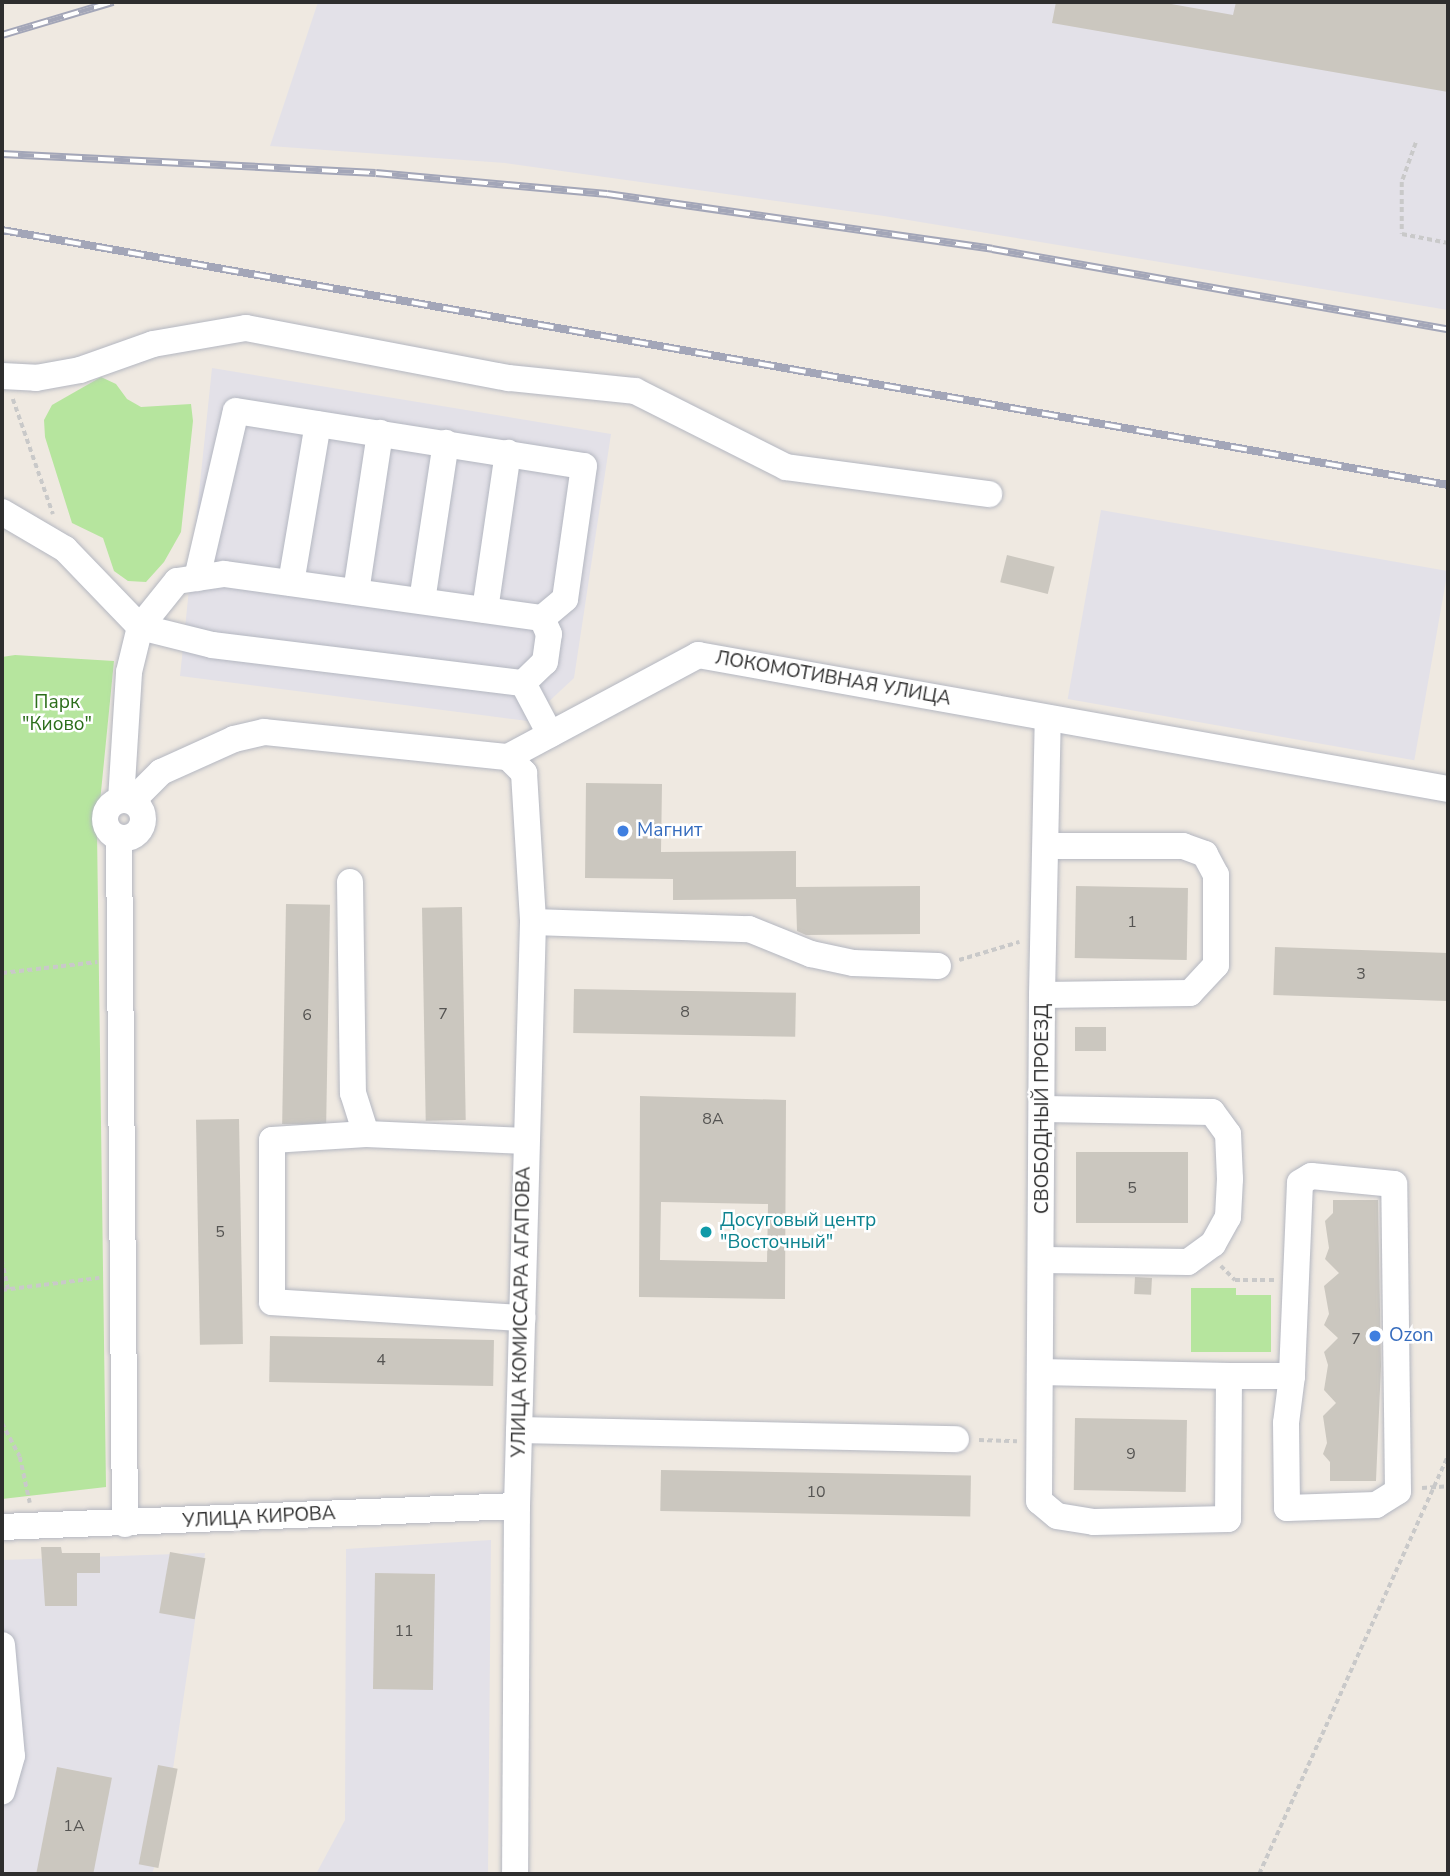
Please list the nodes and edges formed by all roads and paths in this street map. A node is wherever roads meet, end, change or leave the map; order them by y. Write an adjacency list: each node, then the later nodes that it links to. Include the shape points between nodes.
1 (1416, 143): 2 (path, via 1402,182 1402,234)
2 (1448, 243)
3 (4, 377): 8 (street, via 36,378 80,370 153,344 246,328 509,378 635,391 786,467); 10 (path)
4 (318, 424): 5 (street); 11 (street, via 236,411); 12 (street)
5 (380, 433): 6 (street); 13 (street)
6 (446, 443): 7 (street); 14 (street)
7 (508, 453): 15 (street); 16 (street, via 584,466 565,599)
8 (989, 494)
9 (2, 512): 10 (street)
10 (65, 549): 17 (street)
11 (197, 578): 12 (street, via 223,574); 17 (street, via 177,581)
12 (291, 583): 13 (street)
13 (356, 592): 14 (street)
14 (422, 601): 15 (street)
15 (485, 610): 16 (street)
16 (542, 618): 18 (street, via 549,634 545,662)
17 (140, 627): 18 (street, via 212,645); 23 (street, via 129,672)
18 (523, 683): 20 (street)
19 (1048, 718): 20 (street, ЛОКОМОТИВНАЯ УЛИЦА, via 698,655); 22 (street, ЛОКОМОТИВНАЯ УЛИЦА); 24 (street, СВОБОДНЫЙ ПРОЕЗД)
20 (551, 734): 21 (street, ЛОКОМОТИВНАЯ УЛИЦА)
21 (508, 757): 23 (street, via 264,732 233,739 161,772); 26 (street, УЛИЦА КОМИССАРА АГАПОВА, via 524,773)
22 (1448, 789)
23 (126, 800): 28 (street, via 108,807 105,822 119,838)
24 (1047, 846): 27 (street, СВОБОДНЫЙ ПРОЕЗД); 31 (street, via 1183,846 1205,854 1216,875 1216,965 1190,993)
25 (351, 883): 33 (street, via 353,1093)
26 (533, 922): 29 (street, via 749,929 811,954 853,963); 34 (street, УЛИЦА КОМИССАРА АГАПОВА)
27 (1044, 935): 29 (path); 31 (street, СВОБОДНЫЙ ПРОЕЗД)
28 (118, 961): 30 (path); 38 (street)
29 (938, 966)
30 (2, 973)
31 (1042, 995): 32 (street, СВОБОДНЫЙ ПРОЕЗД)
32 (1044, 1110): 35 (street, via 1212,1112 1228,1133 1230,1179 1228,1217); 37 (street, СВОБОДНЫЙ ПРОЕЗД)
33 (366, 1134): 34 (street); 42 (street, via 272,1140 272,1302)
34 (526, 1141): 42 (street, УЛИЦА КОМИССАРА АГАПОВА)
35 (1205, 1250): 37 (street, via 1188,1262); 39 (path, via 1236,1280)
36 (2, 1260): 40 (path)
37 (1043, 1260): 43 (street, СВОБОДНЫЙ ПРОЕЗД)
38 (122, 1275): 40 (path); 52 (street)
39 (1296, 1280): 45 (street); 45 (street, via 1300,1183 1311,1176 1394,1184 1398,1491 1376,1505 1287,1508 1286,1423)
40 (8, 1289): 41 (path)
41 (2, 1290)
42 (522, 1318): 47 (street, УЛИЦА КОМИССАРА АГАПОВА)
43 (1040, 1372): 44 (street); 49 (street, СВОБОДНЫЙ ПРОЕЗД)
44 (1229, 1376): 45 (street); 49 (street, СВОБОДНЫЙ ПРОЕЗД, via 1228,1519 1094,1522 1057,1516 1039,1501)
45 (1293, 1376)
46 (2, 1423): 53 (path, via 20,1457)
47 (519, 1430): 48 (street); 51 (street, УЛИЦА КОМИССАРА АГАПОВА)
48 (956, 1439): 49 (path)
49 (1040, 1441)
50 (1448, 1456): 58 (path)
51 (517, 1506): 52 (street, УЛИЦА КИРОВА); 57 (street, УЛИЦА КОМИССАРА АГАПОВА)
52 (125, 1524): 53 (street, УЛИЦА КИРОВА)
53 (36, 1526): 54 (street, УЛИЦА КИРОВА)
54 (2, 1527)
55 (2, 1646): 56 (street, via 12,1756)
56 (2, 1792)
57 (515, 1874)
58 (1259, 1874)

